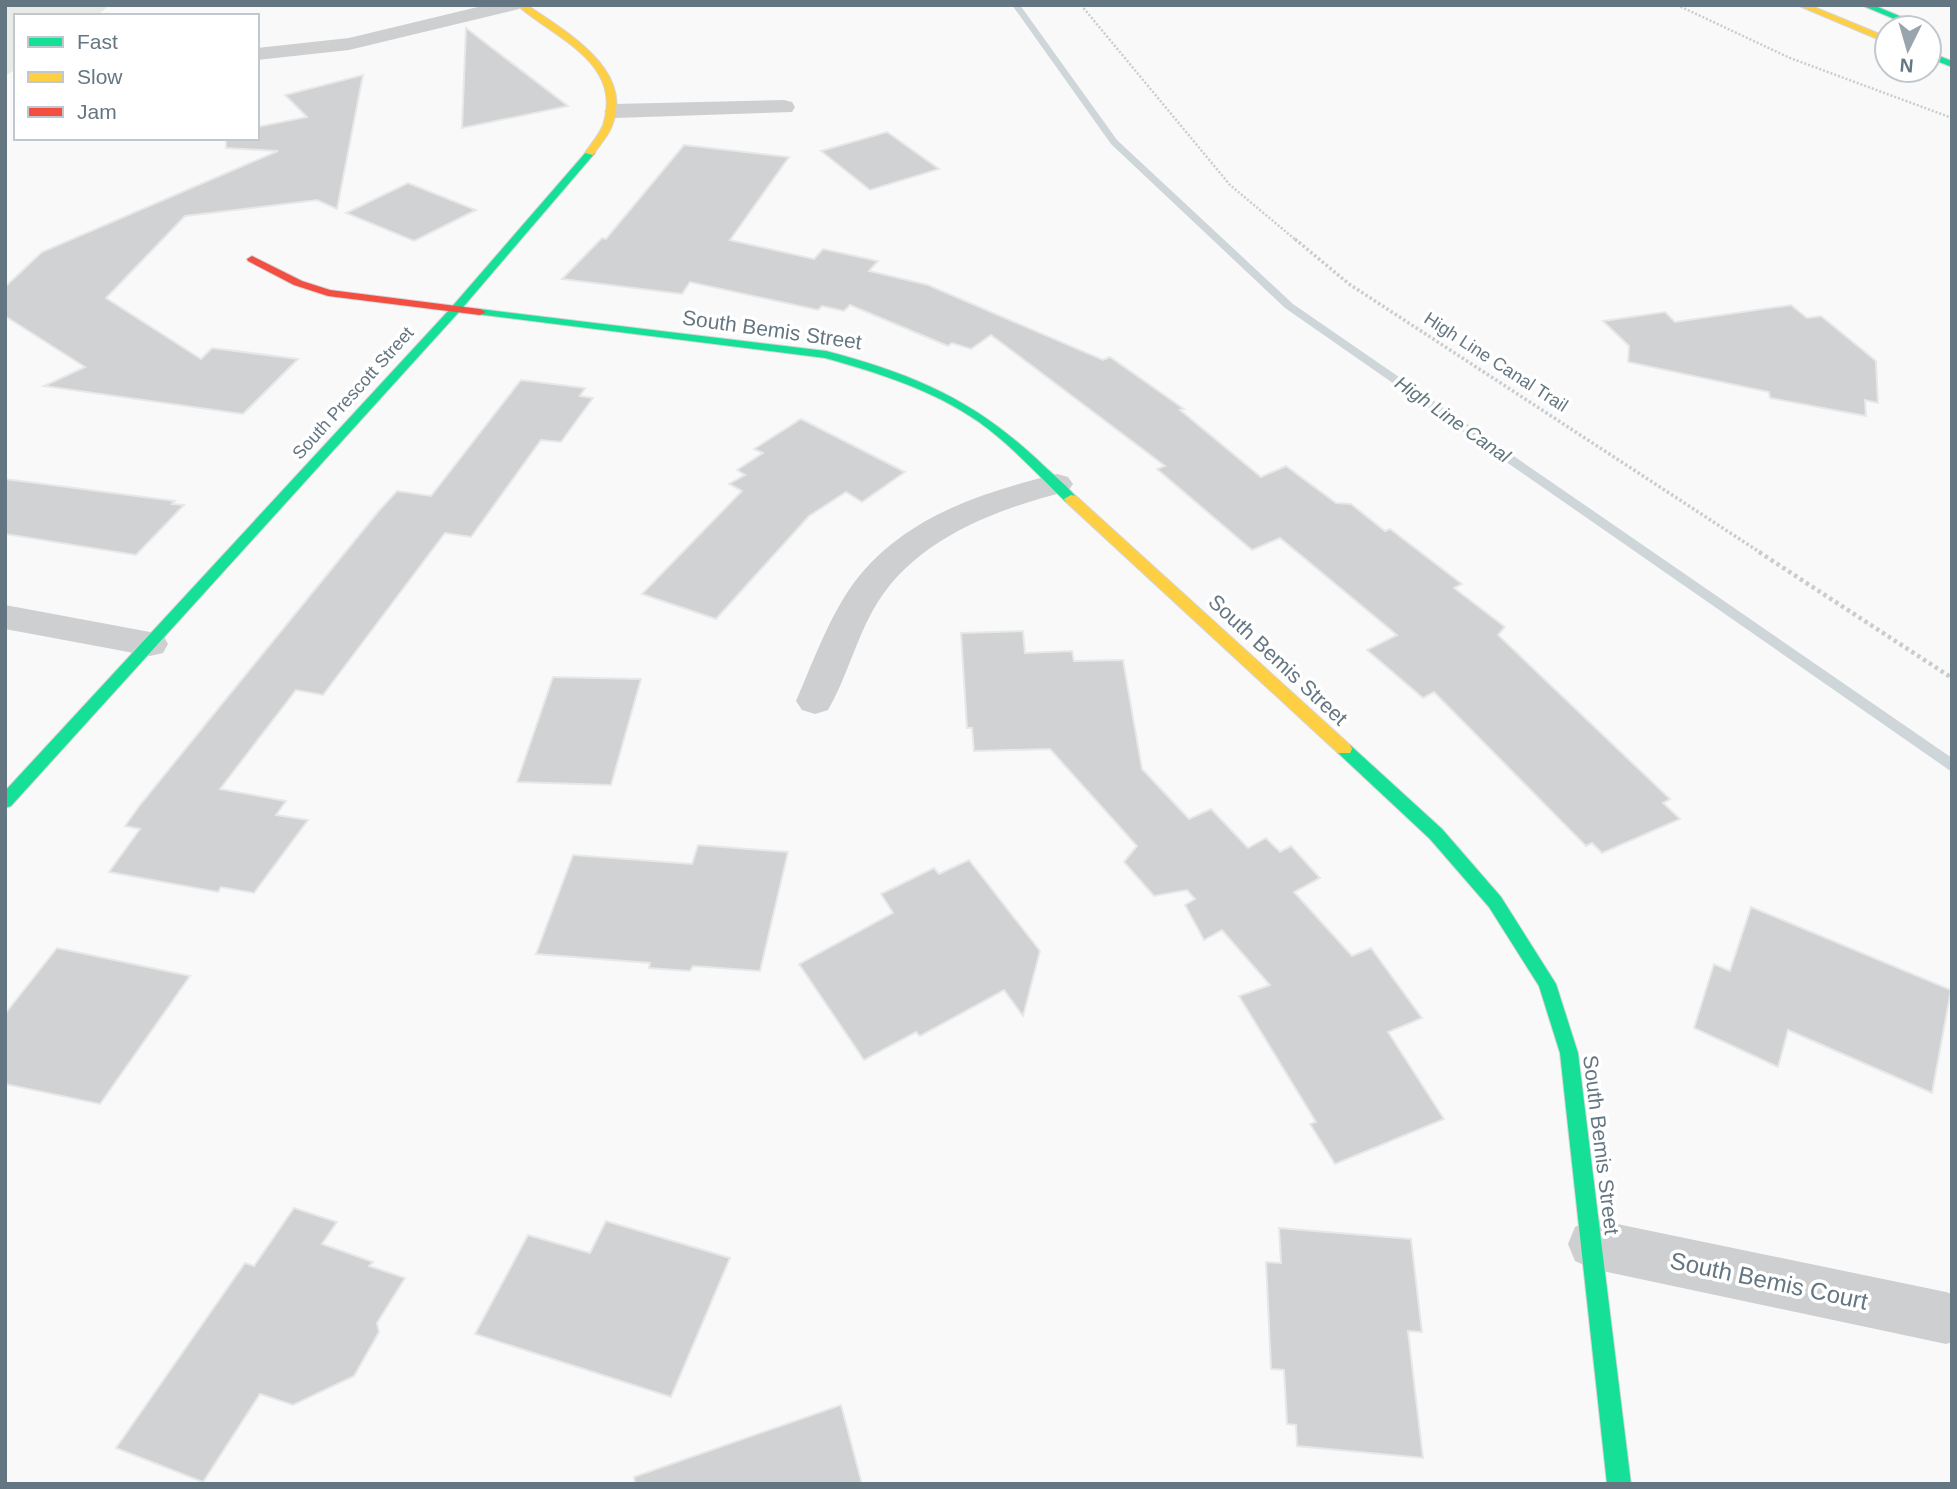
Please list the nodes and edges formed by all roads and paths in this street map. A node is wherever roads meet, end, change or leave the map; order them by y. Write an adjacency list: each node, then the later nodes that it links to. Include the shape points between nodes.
1 (512, 5): 9 (street, via 349,44)
2 (521, 5): 11 (street, via 601,64 613,87)
3 (1081, 5): 18 (path, High Line Canal Trail, via 1230,185 1349,284)
4 (1677, 5): 12 (path, via 1790,58)
5 (1801, 5): 8 (street)
6 (1865, 5): 7 (street)
7 (1888, 14)
8 (1873, 34)
9 (259, 54)
10 (784, 107): 11 (street)
11 (615, 111): 14 (street, South Prescott Street, via 600,141)
12 (1952, 118)
13 (252, 259): 14 (street, South Bemis Street, via 328,293)
14 (454, 310): 15 (street, South Bemis Street, via 826,355 888,371 945,395 986,421); 17 (street, South Prescott Street)
15 (1057, 484): 19 (street, via 995,500 949,521 914,544 884,571 855,610); 21 (street, South Bemis Street, via 1436,834 1495,902 1547,984 1569,1053)
16 (5, 617): 17 (street)
17 (150, 644): 20 (street, South Prescott Street)
18 (1952, 678)
19 (815, 701)
20 (5, 802)
21 (1593, 1244): 22 (street, South Bemis Court); 23 (street, South Bemis Street)
22 (1946, 1318)
23 (1619, 1484)

